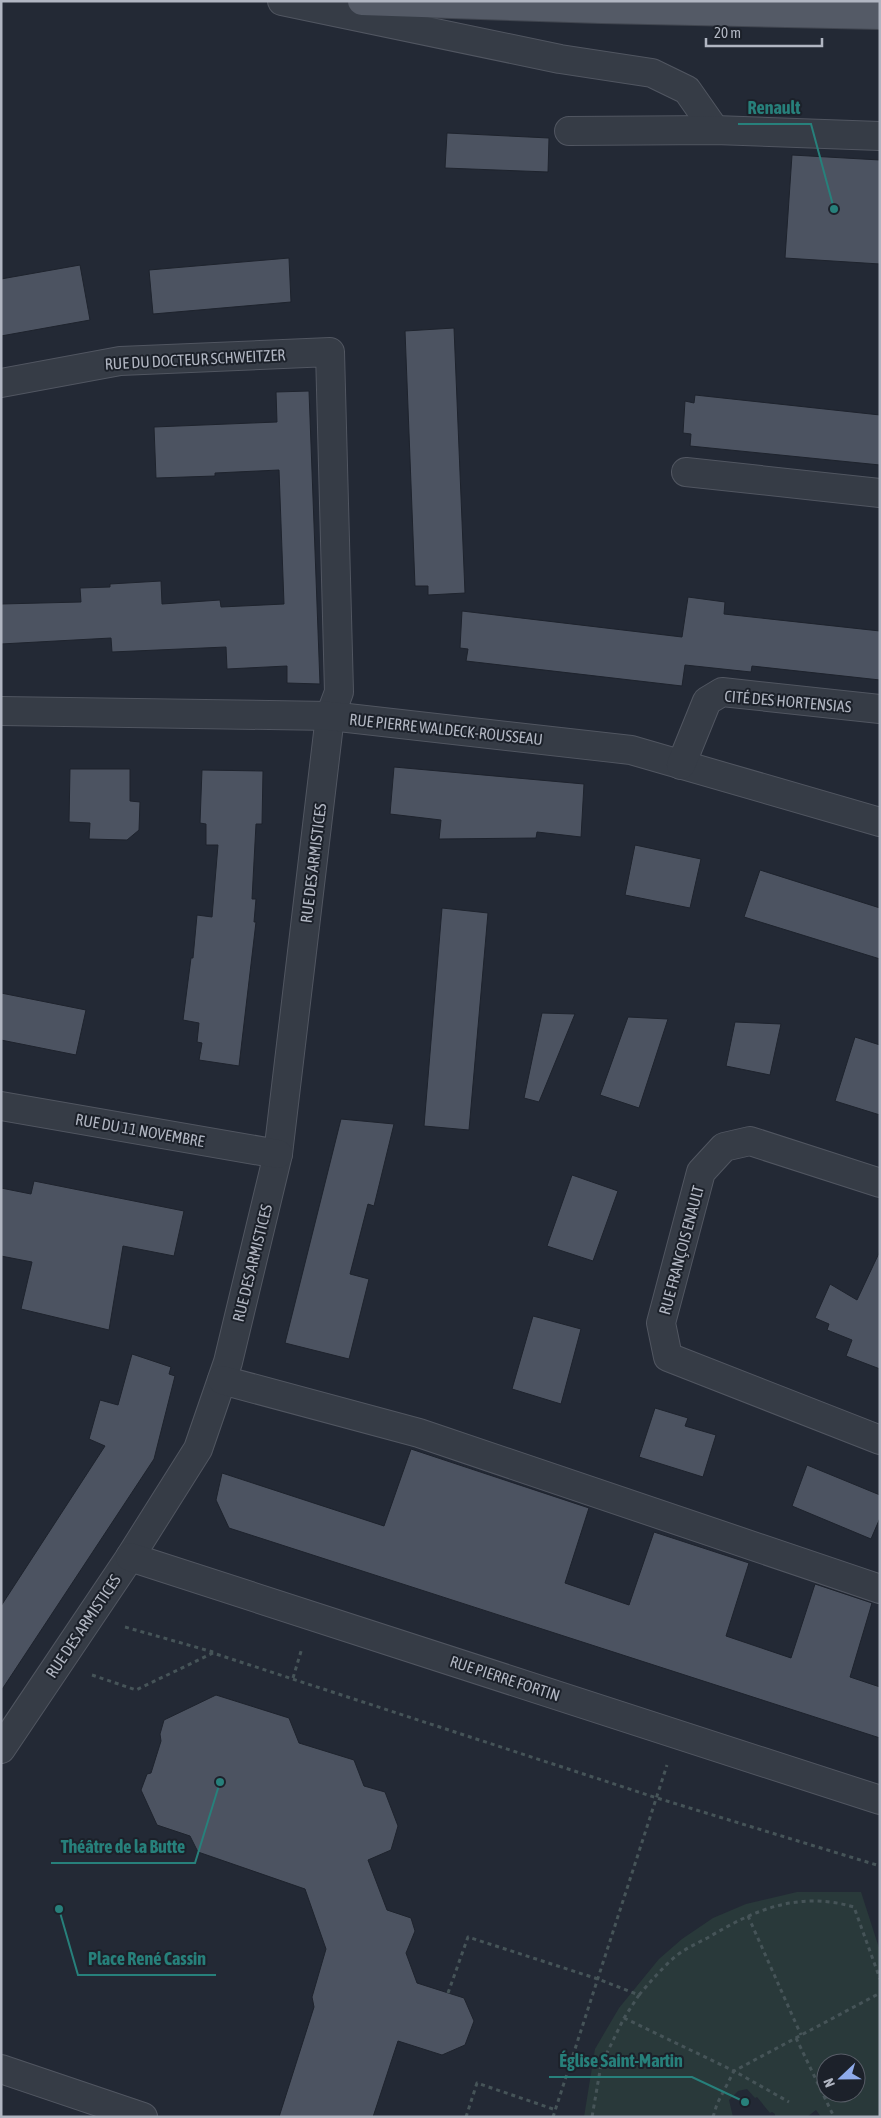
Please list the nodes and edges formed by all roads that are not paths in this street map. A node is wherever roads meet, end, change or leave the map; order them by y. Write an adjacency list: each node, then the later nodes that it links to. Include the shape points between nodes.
1 (282, 1): 4 (street, via 560,59 652,73 687,90)
2 (362, 1): 3 (main road, via 601,10)
3 (880, 15)
4 (715, 130): 5 (street); 6 (street)
5 (569, 131)
6 (880, 136)
7 (330, 352): 8 (street, RUE DU DOCTEUR SCHWEITZER, via 120,361); 13 (street, RUE DES ARMISTICES, via 339,692)
8 (1, 383)
9 (686, 472): 10 (street)
10 (880, 492)
11 (880, 709): 14 (street, CITÉ DES HORTENSIAS, via 722,692 707,702)
12 (1, 711): 13 (street, RUE PIERRE WALDECK-ROUSSEAU)
13 (330, 716): 14 (street, RUE PIERRE WALDECK-ROUSSEAU, via 631,750); 17 (street, RUE DES ARMISTICES)
14 (681, 765): 15 (street, RUE PIERRE WALDECK-ROUSSEAU)
15 (880, 822)
16 (1, 1106): 17 (street, RUE DU 11 NOVEMBRE)
17 (278, 1154): 19 (street, RUE DES ARMISTICES)
18 (880, 1183): 20 (street, RUE FRANÇOIS ENAULT, via 750,1141 724,1147 702,1172 662,1323 668,1357)
19 (222, 1380): 21 (street, RUE DES ARMISTICES, via 198,1449); 22 (street, via 419,1433)
20 (880, 1440)
21 (130, 1557): 23 (street, RUE DES ARMISTICES); 24 (street, RUE PIERRE FORTIN)
22 (880, 1589)
23 (1, 1749)
24 (880, 1800)
25 (1, 2069): 26 (street)
26 (143, 2117)

